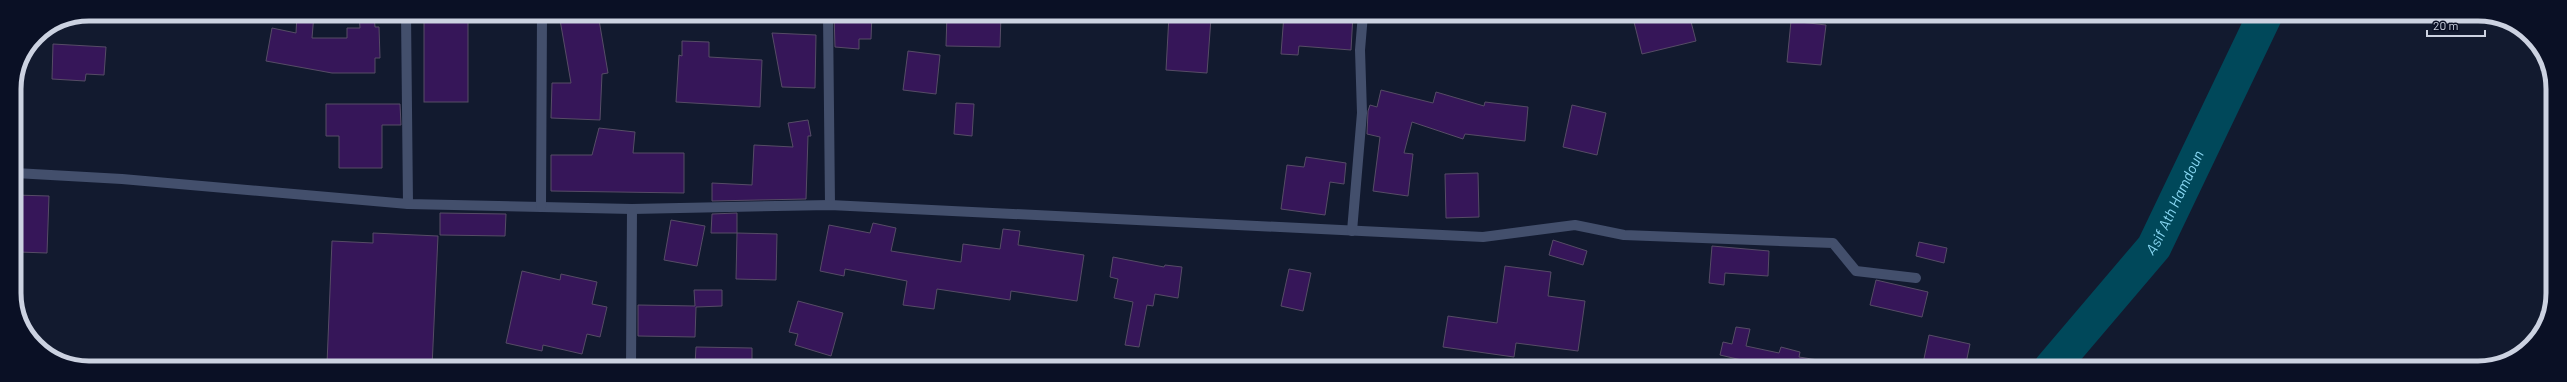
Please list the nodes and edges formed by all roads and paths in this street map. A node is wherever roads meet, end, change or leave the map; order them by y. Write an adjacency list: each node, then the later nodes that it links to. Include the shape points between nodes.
1 (406, 21): 6 (street)
2 (542, 21): 8 (street)
3 (828, 21): 7 (street)
4 (1362, 21): 10 (street, via 1360,50 1362,113)
5 (21, 173): 6 (street, via 122,179)
6 (408, 204): 8 (street)
7 (830, 205): 9 (street); 10 (street)
8 (541, 207): 9 (street)
9 (632, 209): 12 (street)
10 (1352, 231): 11 (street, via 1483,237 1575,225 1624,235 1833,244 1856,271)
11 (1916, 278)
12 (631, 361)

